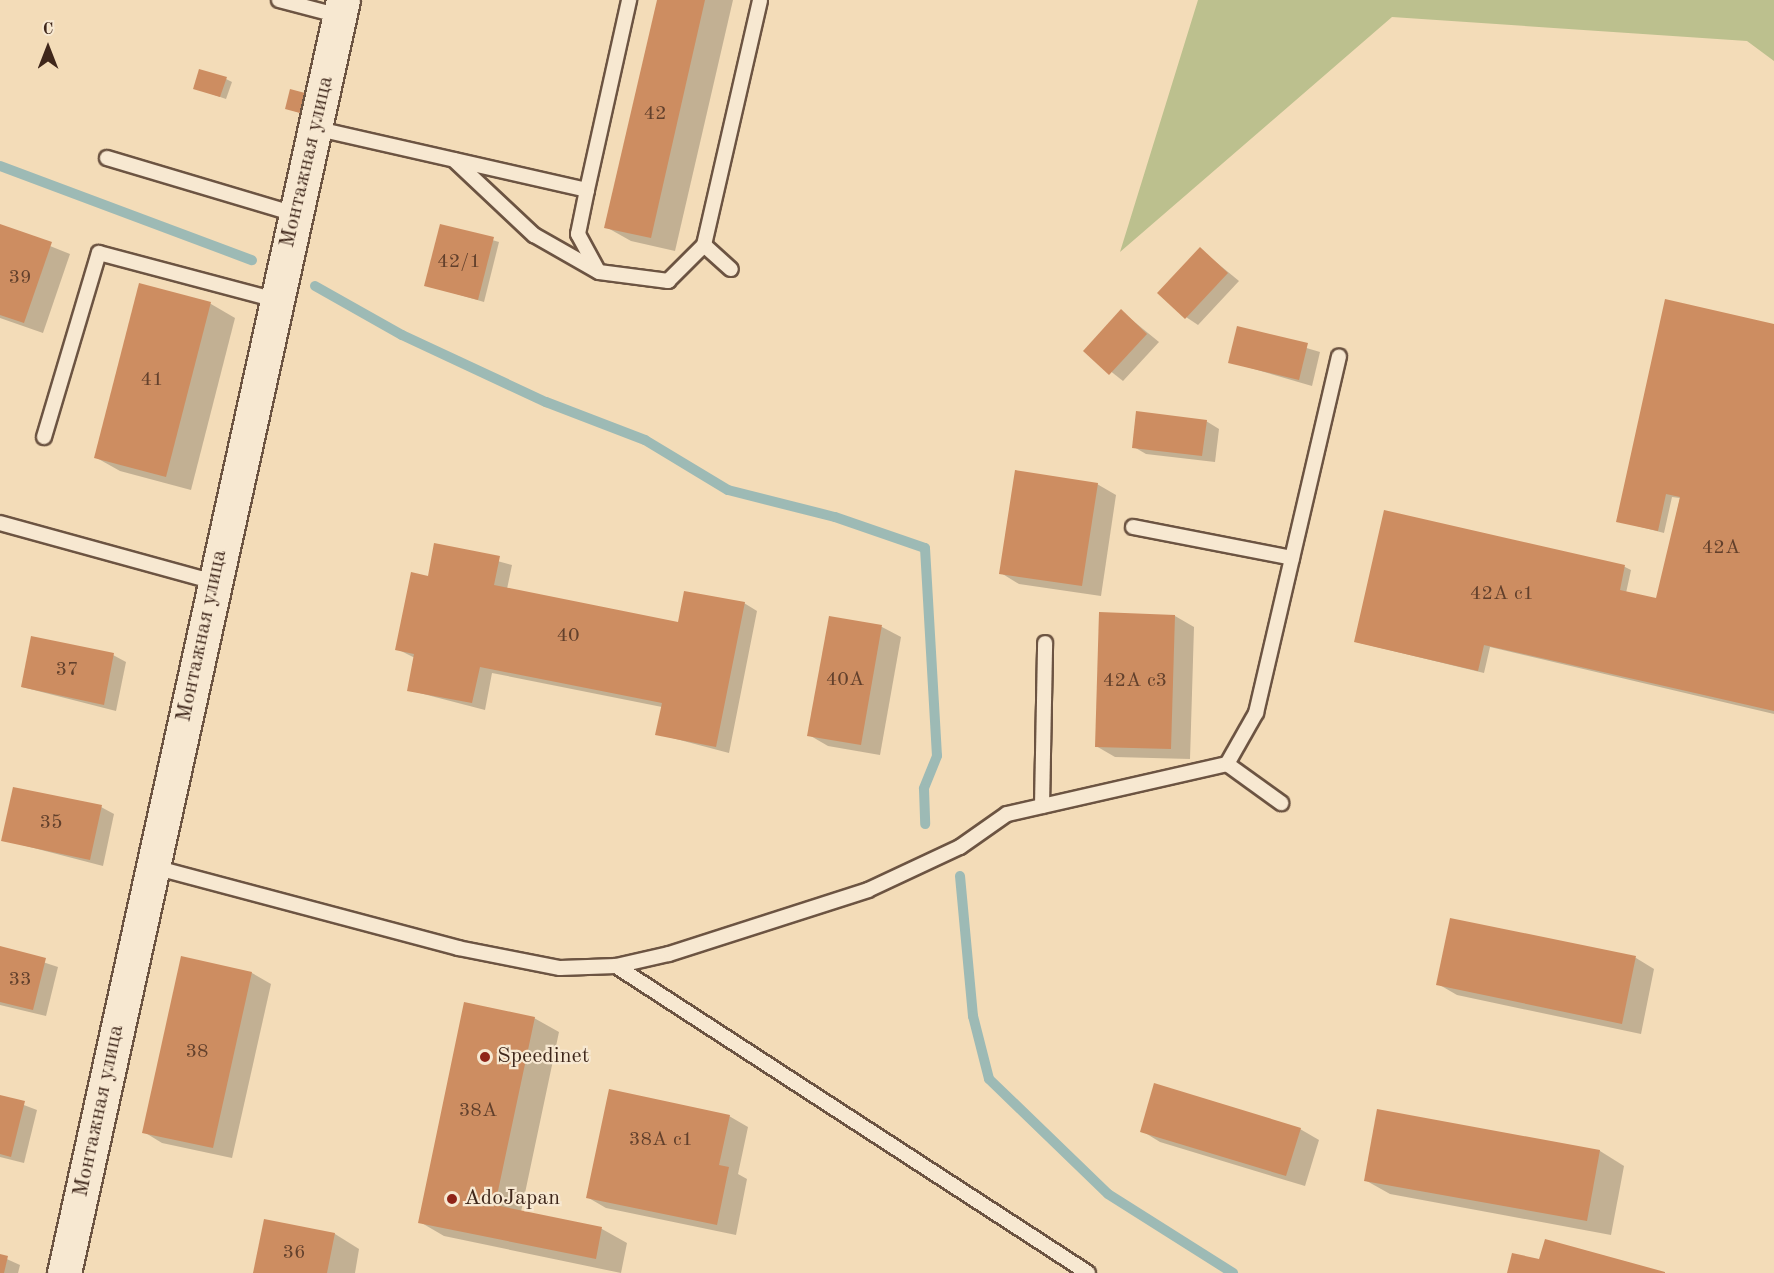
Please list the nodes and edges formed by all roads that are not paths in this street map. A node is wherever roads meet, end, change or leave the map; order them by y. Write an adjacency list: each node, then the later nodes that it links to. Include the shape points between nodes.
1 (279, 0): 4 (lane)
2 (629, 0): 8 (lane)
3 (760, 0): 10 (lane)
4 (341, 8): 5 (street, Монтажная улица)
5 (314, 128): 7 (lane); 9 (street, Монтажная улица)
6 (107, 158): 9 (lane)
7 (454, 160): 8 (lane); 12 (lane, via 534,235)
8 (587, 190): 12 (lane, via 578,234)
9 (295, 214): 13 (street, Монтажная улица)
10 (704, 245): 11 (lane); 12 (lane, via 668,281)
11 (731, 269)
12 (599, 273)
13 (276, 300): 15 (lane, via 99,253); 19 (street, Монтажная улица)
14 (1339, 357): 18 (lane)
15 (44, 437)
16 (0, 523): 19 (lane)
17 (1133, 526): 18 (lane)
18 (1292, 558): 21 (lane, via 1256,713)
19 (214, 582): 24 (street, Монтажная улица)
20 (1045, 643): 23 (lane)
21 (1227, 764): 22 (lane); 23 (lane)
22 (1281, 803)
23 (1042, 806): 25 (lane, via 1007,813 960,847 868,890 669,954)
24 (152, 867): 25 (lane, via 458,948 560,969); 26 (street, Монтажная улица)
25 (615, 966): 27 (lane)
26 (64, 1273)
27 (1088, 1273)

